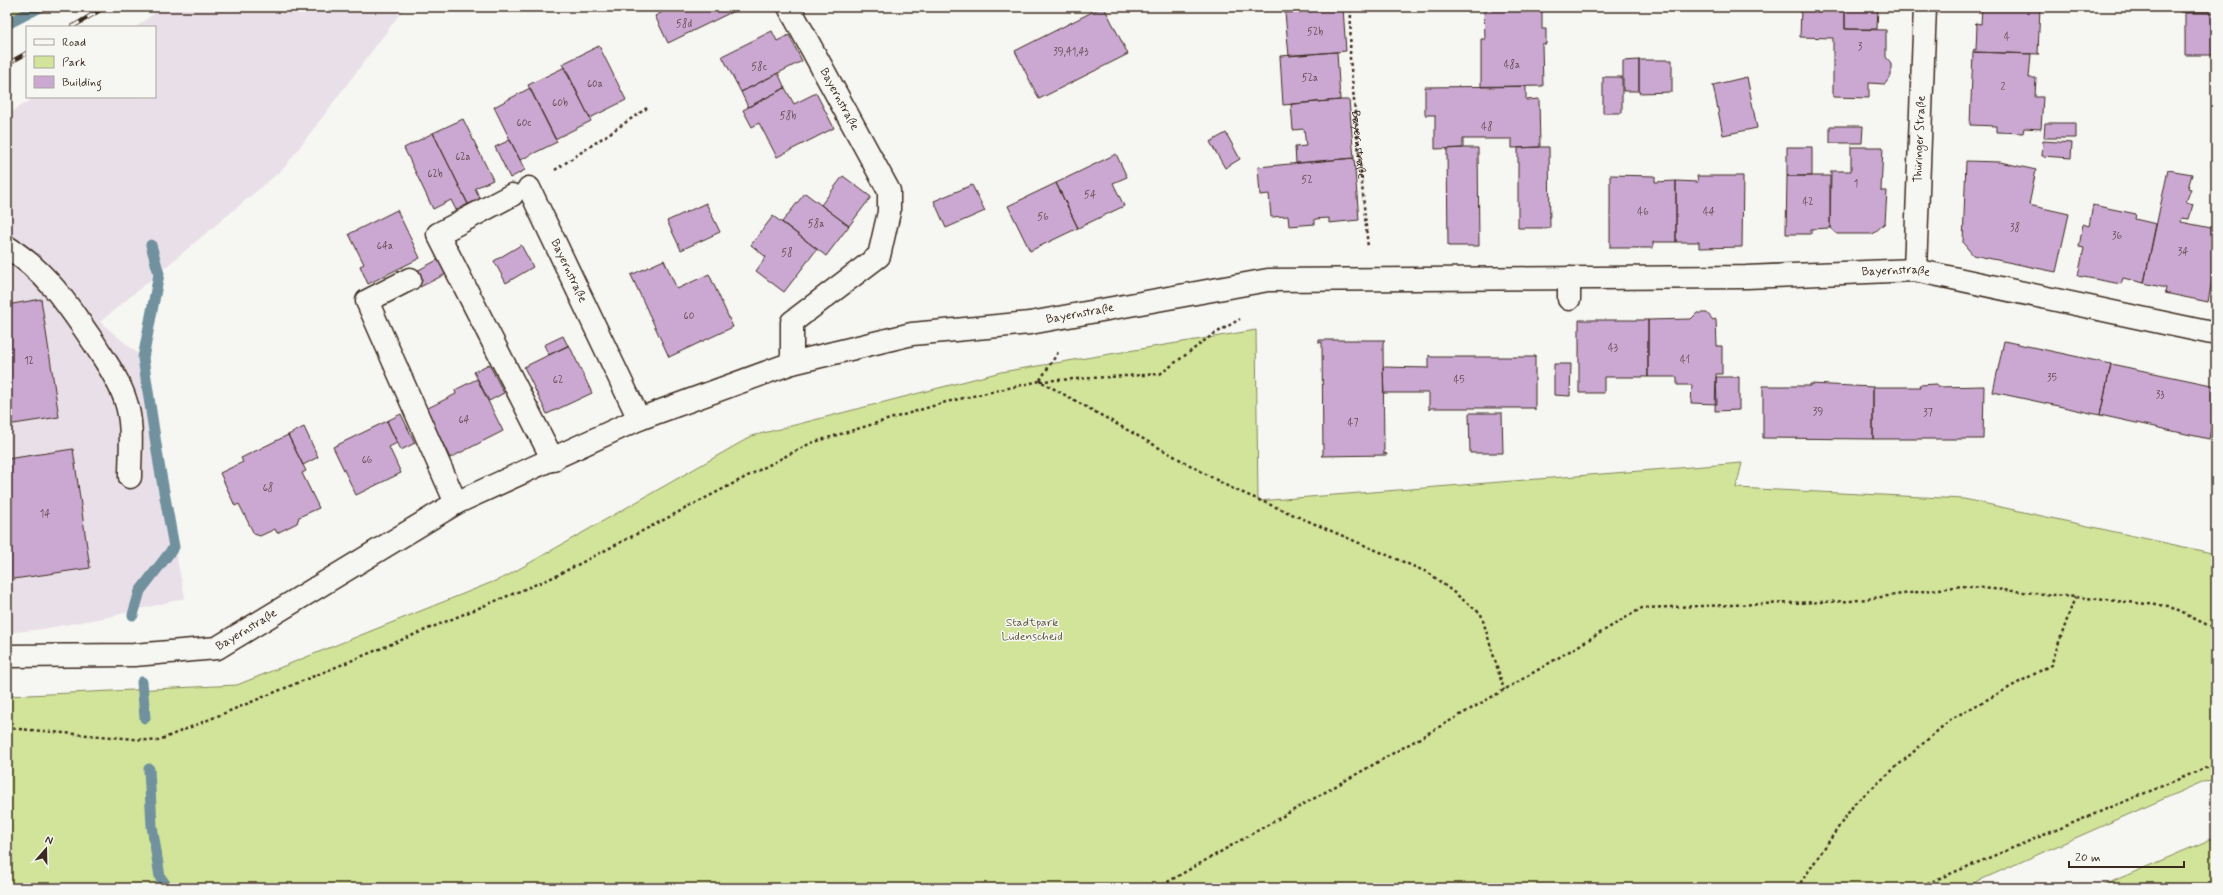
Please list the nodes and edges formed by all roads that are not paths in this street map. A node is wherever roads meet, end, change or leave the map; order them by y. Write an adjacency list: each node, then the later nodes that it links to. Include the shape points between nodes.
1 (789, 7): 7 (street, Bayernstraße, via 889,191 889,212 879,256 792,322)
2 (1925, 7): 4 (street, Thüringer Straße)
3 (7, 247): 10 (street, via 25,258 45,276 68,304 114,373 125,399 131,424)
4 (1915, 270): 6 (street, Bayernstraße); 7 (street, Bayernstraße, via 1746,277 1569,289 1371,280 1268,280 1030,323 912,334)
5 (410, 279): 11 (street, via 367,301)
6 (2216, 334)
7 (792, 363): 8 (street, Bayernstraße)
8 (639, 419): 9 (street, Bayernstraße); 9 (street, Bayernstraße, via 520,192 438,234)
9 (552, 460): 11 (street, Bayernstraße)
10 (130, 477)
11 (456, 503): 12 (street, Bayernstraße, via 217,648 134,655)
12 (7, 656)

